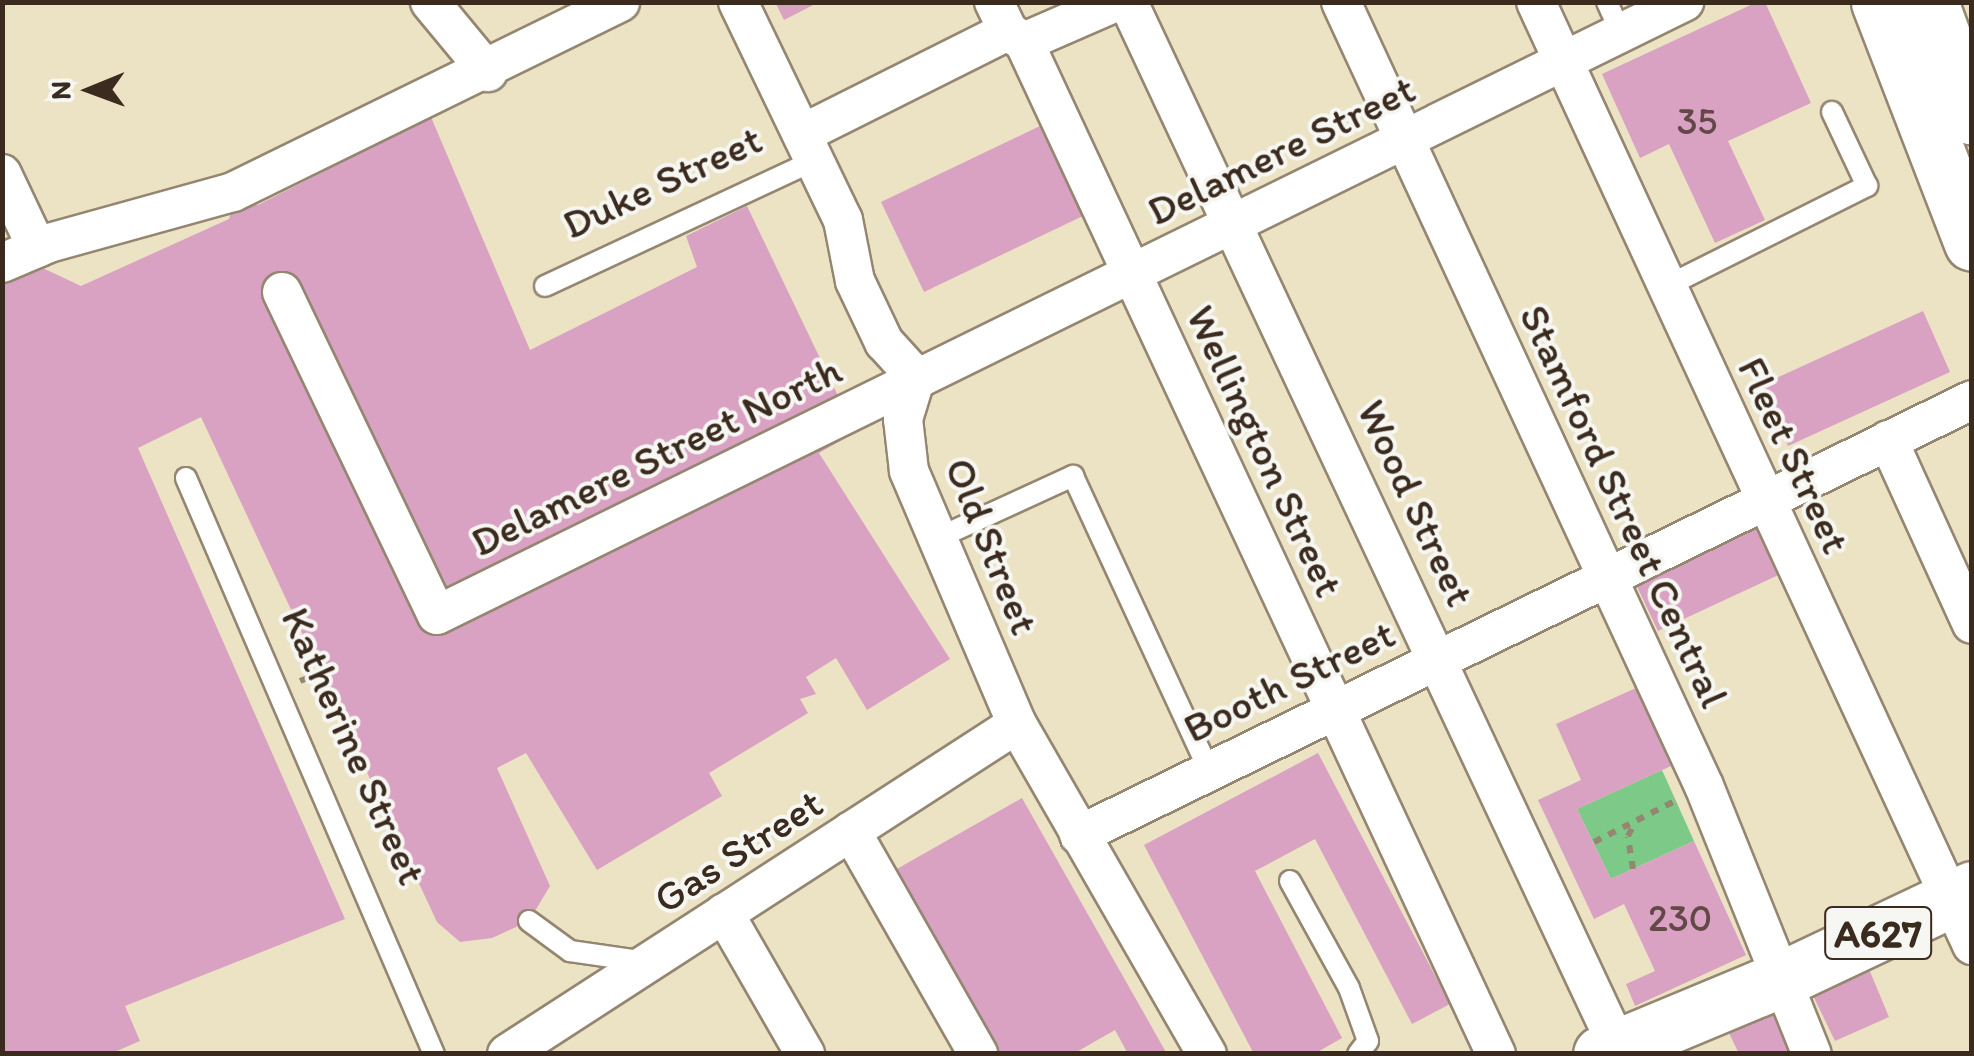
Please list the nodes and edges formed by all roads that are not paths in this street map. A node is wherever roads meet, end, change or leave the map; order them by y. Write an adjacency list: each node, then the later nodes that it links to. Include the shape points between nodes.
1 (430, 2): 14 (street)
2 (620, 2): 14 (street)
3 (738, 2): 18 (street)
4 (1116, 2): 12 (street)
5 (1128, 2): 20 (street, Wood Street)
6 (1341, 2): 17 (street, Stamford Street Central)
7 (1536, 2): 13 (street, Fleet Street)
8 (1684, 2): 11 (street, Delamere Street)
9 (1879, 2): 21 (highway)
10 (1930, 2): 16 (highway)
11 (1614, 18): 13 (street, Delamere Street)
12 (1009, 25): 18 (street, via 858,104); 24 (street, Wellington Street)
13 (1563, 62): 17 (street, Delamere Street); 26 (street, Fleet Street)
14 (488, 72): 22 (street, via 233,192)
15 (1832, 112): 26 (lane, via 1867,186)
16 (1972, 116)
17 (1404, 139): 20 (street, Delamere Street); 34 (street, Stamford Street Central)
18 (809, 146): 25 (lane, Duke Street); 28 (street, via 843,220 854,282 884,342)
19 (2, 174): 22 (street)
20 (1235, 222): 24 (street, Delamere Street); 36 (street, Wood Street)
21 (1972, 244)
22 (37, 248): 23 (street)
23 (2, 263)
24 (1133, 274): 28 (street, Delamere Street); 37 (street, Wellington Street)
25 (546, 286)
26 (1667, 286): 32 (street, Fleet Street)
27 (282, 292): 28 (street, Delamere Street North, via 437,615)
28 (916, 377): 33 (street, Old Street, via 903,420 910,471)
29 (1972, 400): 30 (street, Booth Street)
30 (1888, 440): 32 (street, Booth Street); 35 (street)
31 (186, 478): 49 (lane, Katherine Street)
32 (1764, 499): 34 (street, Booth Street); 43 (street, Fleet Street)
33 (938, 538): 38 (street, Old Street); 39 (lane, via 1073,476)
34 (1607, 575): 36 (street, Booth Street); 47 (street, Stamford Street Central)
35 (1972, 624)
36 (1439, 658): 37 (street, Booth Street); 48 (street, Wood Street)
37 (1335, 708): 39 (street, Booth Street); 55 (street, Wellington Street)
38 (1017, 724): 40 (street, Gas Street); 41 (street, Old Street)
39 (1209, 771): 41 (street, Booth Street)
40 (851, 831): 44 (street, Gas Street); 52 (street)
41 (1080, 835): 53 (street, Old Street)
42 (1290, 881): 54 (lane, via 1350,988 1368,1041)
43 (1950, 888): 47 (highway, A627)
44 (724, 914): 46 (street, Gas Street); 51 (street)
45 (529, 920): 46 (lane, via 570,951)
46 (648, 963): 50 (street, Gas Street)
47 (1784, 978): 48 (highway, A627); 56 (street, Stamford Street Central)
48 (1609, 1050)
49 (434, 1054)
50 (508, 1054)
51 (805, 1054)
52 (978, 1054)
53 (1207, 1054)
54 (1358, 1054)
55 (1496, 1054)
56 (1812, 1054)

